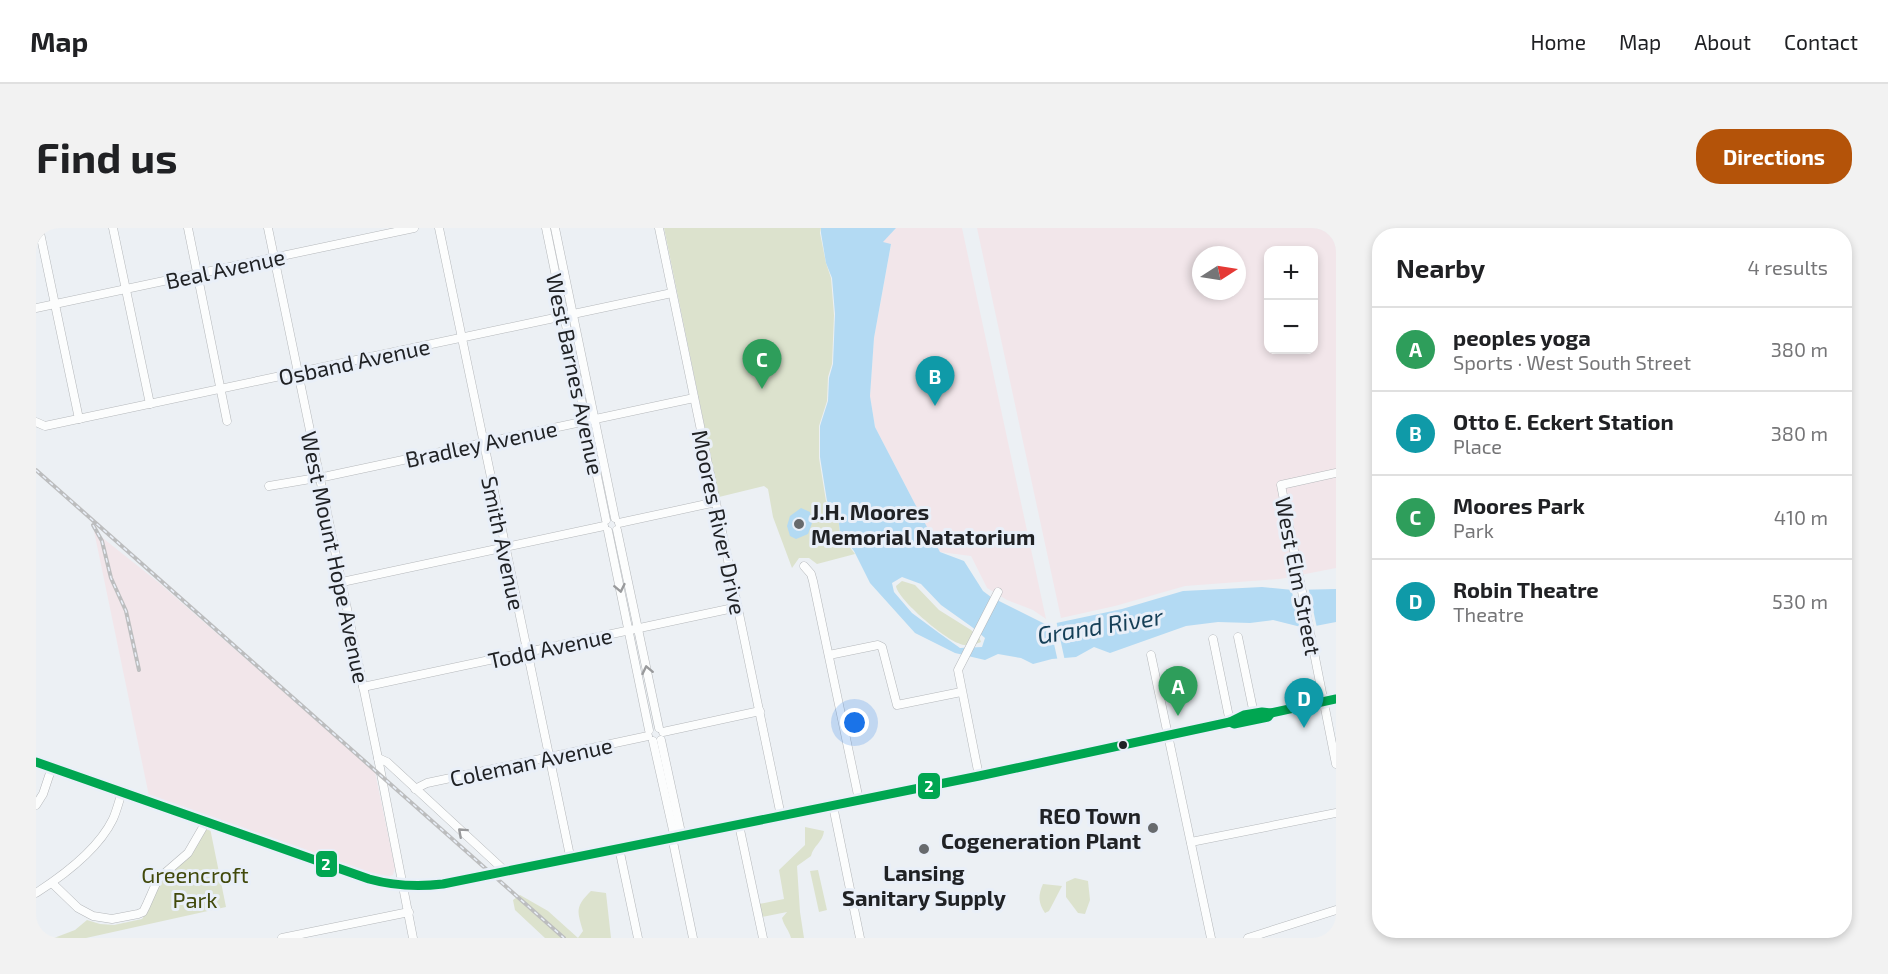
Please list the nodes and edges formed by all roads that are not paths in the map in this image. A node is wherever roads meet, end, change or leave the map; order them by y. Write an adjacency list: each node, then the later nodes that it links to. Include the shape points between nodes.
1 (39, 228): 14 (street)
2 (114, 228): 12 (street)
3 (188, 228): 11 (street)
4 (268, 228): 10 (street, West Mount Hope Avenue)
5 (414, 228): 10 (street, Beal Avenue)
6 (438, 228): 17 (street, Smith Avenue)
7 (546, 228): 16 (street, West Barnes Avenue)
8 (555, 228): 16 (street, West Barnes Avenue)
9 (659, 228): 13 (street, Moores River Drive)
10 (274, 258): 11 (street, Beal Avenue); 18 (street, West Mount Hope Avenue)
11 (197, 274): 12 (street, Beal Avenue); 19 (street)
12 (126, 289): 14 (street, Beal Avenue); 21 (street)
13 (672, 293): 16 (street, Osband Avenue); 20 (street, Moores River Drive)
14 (55, 304): 15 (street, Beal Avenue); 22 (street)
15 (36, 308)
16 (568, 315): 17 (street, Osband Avenue); 23 (street, West Barnes Avenue); 25 (street, West Barnes Avenue)
17 (462, 338): 18 (street, Osband Avenue); 27 (street, Smith Avenue)
18 (298, 373): 19 (street, Osband Avenue); 29 (street, West Mount Hope Avenue)
19 (221, 389): 21 (street, Osband Avenue); 24 (street)
20 (694, 398): 23 (street, Bradley Avenue); 31 (street, Moores River Drive)
21 (150, 404): 22 (street, Osband Avenue)
22 (79, 419): 26 (street, Osband Avenue, via 45,426)
23 (595, 419): 25 (street, Bradley Avenue); 32 (street, West Barnes Avenue)
24 (227, 421)
25 (586, 421): 27 (street, Bradley Avenue); 33 (street, West Barnes Avenue)
26 (36, 422)
27 (483, 443): 29 (street, Bradley Avenue); 34 (street, Smith Avenue)
28 (1336, 473): 49 (street, West Elm Street, via 1281,485)
29 (320, 478): 30 (street, Bradley Avenue); 36 (street, West Mount Hope Avenue)
30 (268, 486)
31 (716, 502): 32 (street); 38 (street, Moores River Drive)
32 (617, 523): 33 (street); 33 (street, via 611,517); 39 (street, West Barnes Avenue)
33 (606, 526): 34 (street); 40 (street, West Barnes Avenue, one-way to 40)
34 (506, 547): 36 (street); 43 (street, Smith Avenue)
35 (804, 566): 45 (street, via 813,581)
36 (342, 582): 46 (street, West Mount Hope Avenue)
37 (998, 592): 47 (street, via 960,666)
38 (738, 607): 39 (street, Todd Avenue); 50 (street, Moores River Drive)
39 (638, 628): 40 (street, Todd Avenue); 54 (street, West Barnes Avenue, one-way to 39)
40 (629, 630): 43 (street, Todd Avenue); 54 (street, West Barnes Avenue)
41 (1238, 637): 52 (street)
42 (1213, 639): 53 (street)
43 (527, 652): 46 (street, Todd Avenue); 56 (street, Smith Avenue)
44 (1152, 655): 55 (street)
45 (829, 656): 47 (street, via 882,647 897,705); 64 (street)
46 (363, 687): 57 (street, West Mount Hope Avenue)
47 (962, 692): 61 (street)
48 (1336, 699): 49 (street)
49 (1323, 702): 51 (street); 59 (street, West Elm Street)
50 (760, 711): 54 (street, Coleman Avenue); 68 (street, Moores River Drive)
51 (1271, 713): 52 (street); 53 (street, via 1268,717)
52 (1254, 714): 53 (street)
53 (1230, 722): 55 (street)
54 (655, 734): 56 (street, Coleman Avenue); 71 (street, West Barnes Avenue, via 680,828)
55 (1168, 735): 61 (street); 72 (street)
56 (549, 757): 62 (street, Coleman Avenue, via 426,783); 74 (street, Smith Avenue)
57 (378, 758): 62 (street); 77 (street, West Mount Hope Avenue)
58 (36, 762): 60 (street)
59 (1336, 764)
60 (52, 767): 63 (street); 65 (street)
61 (979, 776): 64 (street)
62 (415, 789): 75 (street, one-way to 62)
63 (122, 792): 69 (street); 76 (street, via 104,833)
64 (860, 800): 66 (street)
65 (36, 804)
66 (833, 806): 68 (street); 86 (street)
67 (1336, 813): 72 (street)
68 (782, 816): 70 (street)
69 (206, 822): 76 (street, via 188,854 158,879 143,912 138,914 93,916 78,908); 77 (street, via 375,881)
70 (739, 825): 71 (street); 85 (street)
71 (675, 837): 73 (street); 84 (street, West Barnes Avenue)
72 (1191, 842): 87 (street)
73 (619, 848): 74 (street); 83 (street)
74 (572, 858): 75 (street)
75 (506, 872): 77 (street)
76 (52, 883): 78 (street)
77 (404, 887): 80 (street, West Mount Hope Avenue)
78 (36, 893)
79 (1336, 910): 88 (street)
80 (409, 912): 81 (street); 82 (street, West Mount Hope Avenue)
81 (282, 938)
82 (413, 938)
83 (638, 938)
84 (693, 938)
85 (763, 938)
86 (860, 938)
87 (1211, 938)
88 (1248, 938)

